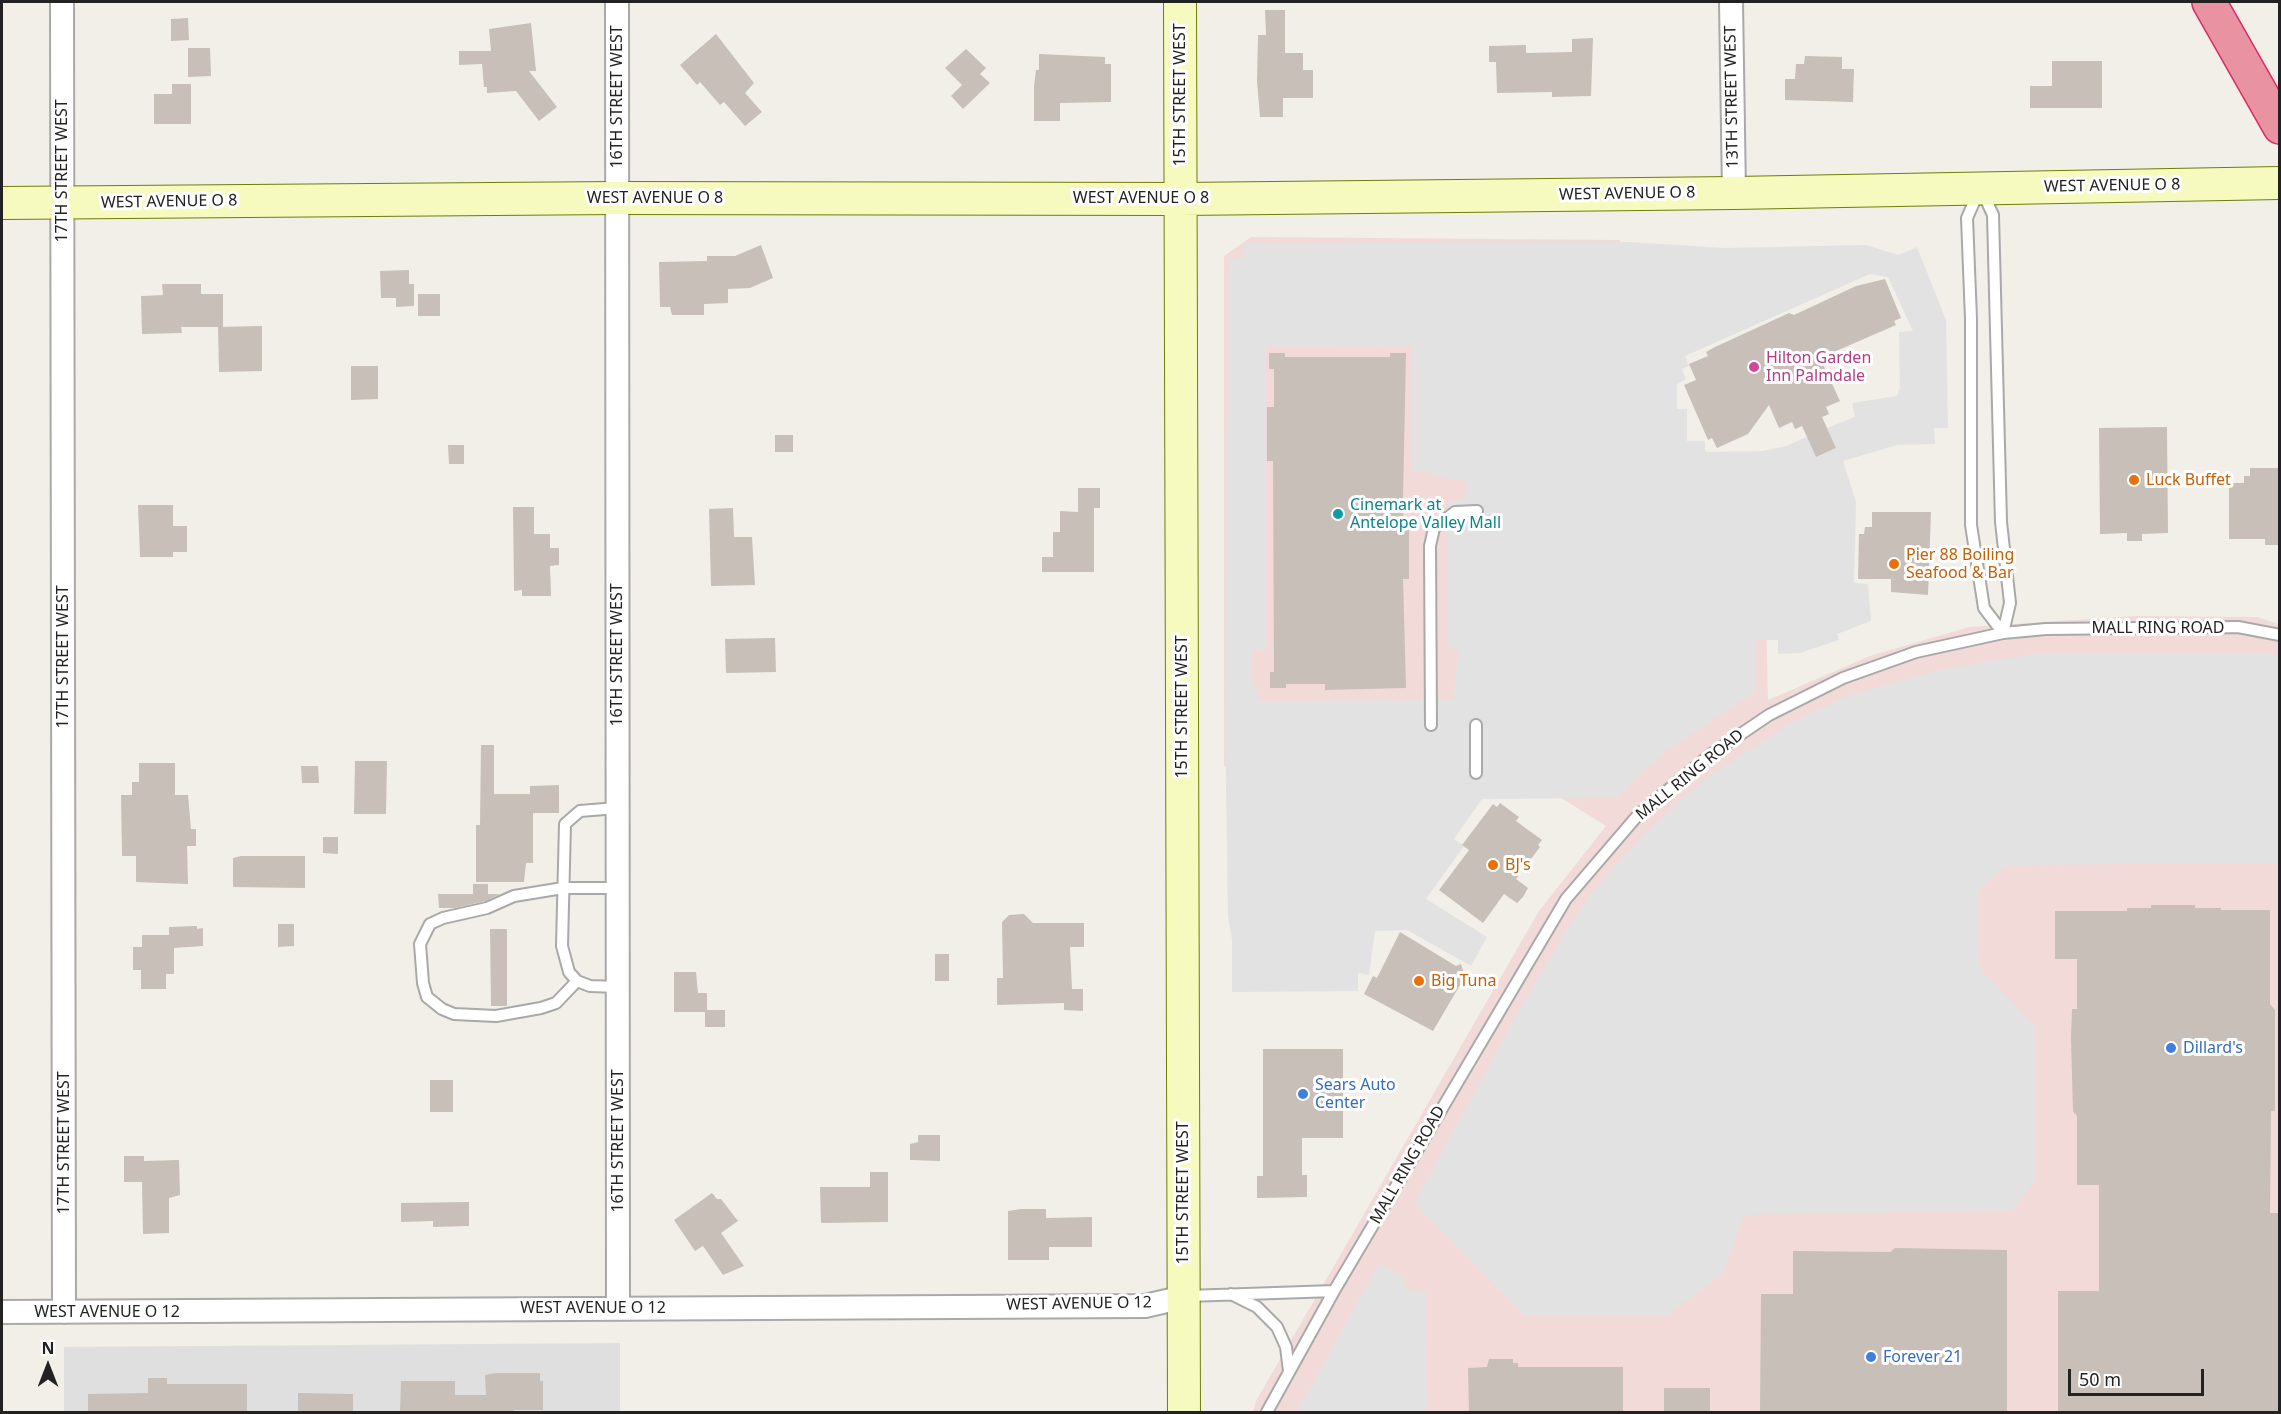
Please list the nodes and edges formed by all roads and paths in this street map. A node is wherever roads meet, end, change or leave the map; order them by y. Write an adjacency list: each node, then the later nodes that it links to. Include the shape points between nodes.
1 (62, 2): 13 (street, 17TH STREET WEST)
2 (617, 2): 10 (street, 16TH STREET WEST)
3 (1180, 2): 11 (street, 15TH STREET WEST)
4 (1731, 2): 9 (street, 13TH STREET WEST)
5 (2209, 2): 6 (highway)
6 (2276, 121)
7 (2280, 183): 8 (street, WEST AVENUE O 8)
8 (1981, 188): 9 (street, WEST AVENUE O 8); 15 (lane, via 1993,214 2001,522 2010,603); 15 (lane, via 1967,218 1971,525 1984,608)
9 (1734, 193): 11 (street, WEST AVENUE O 8)
10 (616, 198): 11 (street, WEST AVENUE O 8); 13 (street, WEST AVENUE O 8); 20 (street, 16TH STREET WEST)
11 (1181, 199): 27 (street, 15TH STREET WEST)
12 (2, 203): 13 (street, WEST AVENUE O 8)
13 (62, 203): 30 (street, 17TH STREET WEST)
14 (1477, 511): 17 (lane, via 1455,512 1434,528 1430,546)
15 (2002, 633): 16 (lane, MALL RING ROAD, via 2238,627); 25 (lane, MALL RING ROAD, via 1916,652 1810,694 1723,745 1638,815 1566,899)
16 (2280, 635)
17 (1431, 725)
18 (1476, 725): 19 (lane)
19 (1476, 773)
20 (617, 808): 21 (lane, via 580,811 565,824); 22 (street, 16TH STREET WEST)
21 (562, 888): 22 (lane); 23 (lane, via 564,960); 23 (lane, via 514,896 430,924 420,944 423,983 427,996 442,1009 462,1016 478,1016 542,1008 556,1003)
22 (618, 888): 24 (street, 16TH STREET WEST)
23 (577, 981): 24 (lane, via 590,986)
24 (618, 987): 28 (street, 16TH STREET WEST)
25 (1334, 1291): 26 (lane); 31 (lane, MALL RING ROAD)
26 (1228, 1293): 27 (lane); 31 (lane, via 1257,1307 1277,1327 1286,1347)
27 (1184, 1297): 28 (street, WEST AVENUE O 12, via 1145,1306); 32 (street, 15TH STREET WEST)
28 (618, 1308): 30 (street, WEST AVENUE O 12)
29 (2, 1312): 30 (street, WEST AVENUE O 12)
30 (64, 1312)
31 (1289, 1371): 33 (lane, MALL RING ROAD)
32 (1184, 1413)
33 (1267, 1413)

